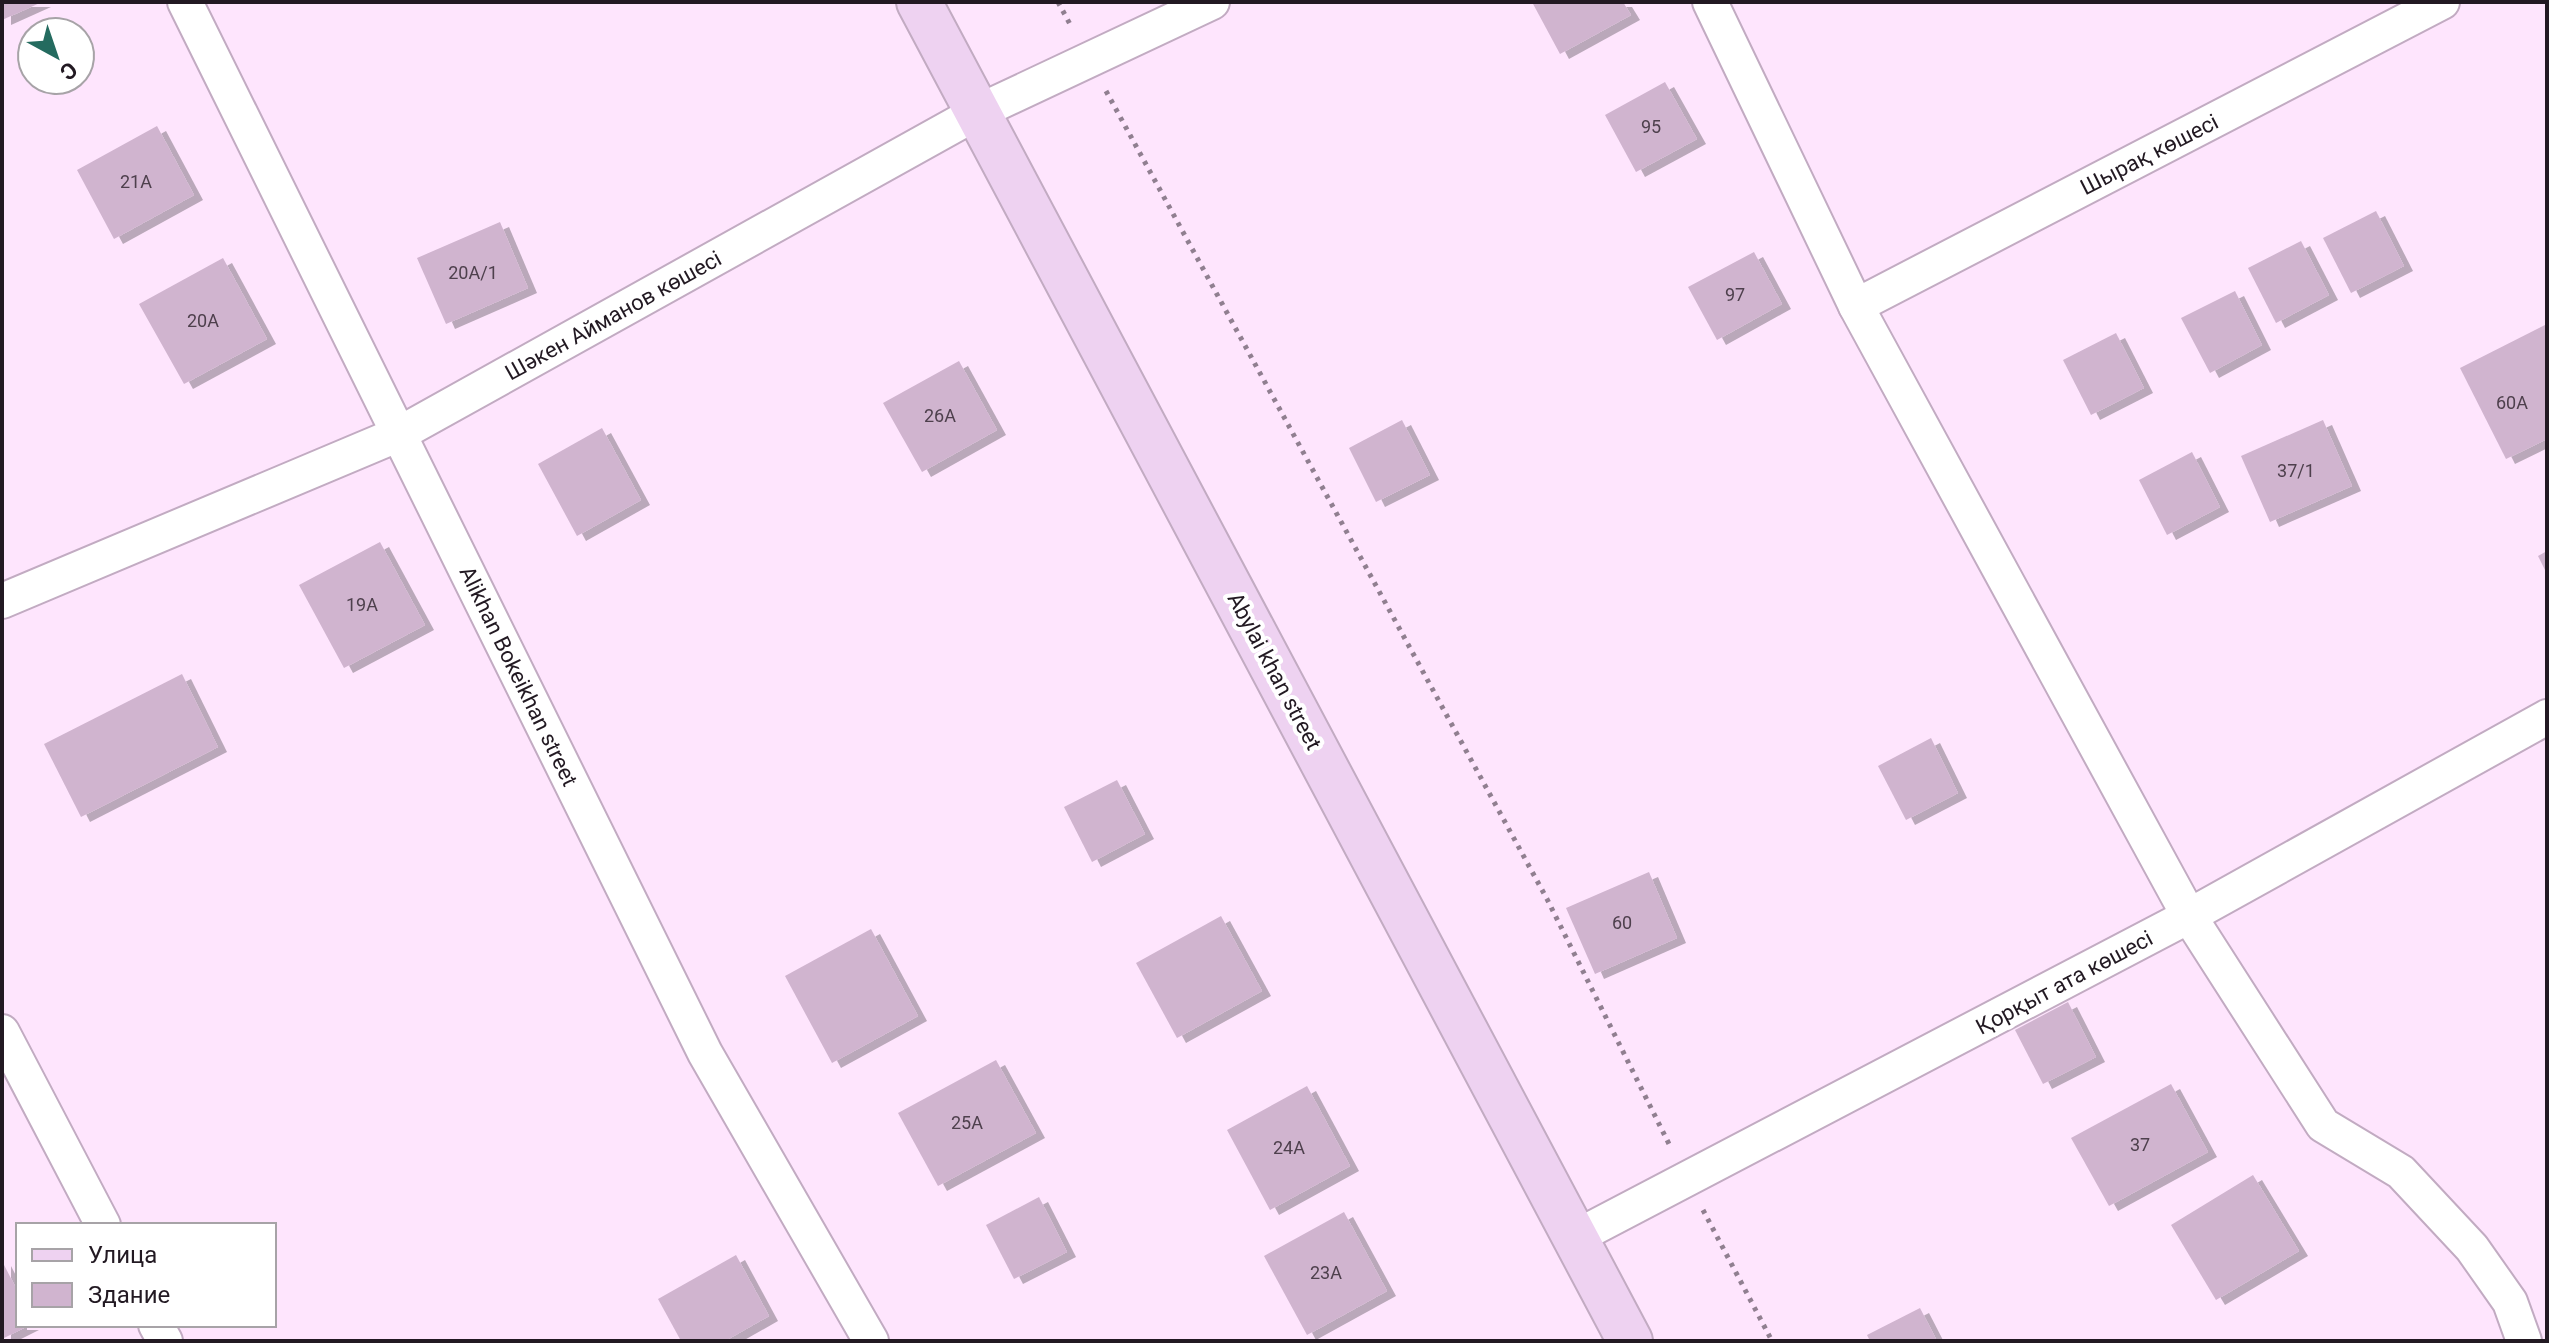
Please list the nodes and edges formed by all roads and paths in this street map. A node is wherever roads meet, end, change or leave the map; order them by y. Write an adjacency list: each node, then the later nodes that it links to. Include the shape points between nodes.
1 (185, 2): 10 (street, Alikhan Bokeikhan street)
2 (919, 2): 8 (street, Abylai khan street)
3 (1058, 2): 7 (path)
4 (1212, 2): 7 (street, Шәкен Айманов көшесі)
5 (1710, 2): 9 (street)
6 (2442, 2): 9 (street, Шырақ көшесі)
7 (1089, 60): 8 (street, Шәкен Айманов көшесі); 15 (path, via 1547,899)
8 (978, 112): 10 (street, Шәкен Айманов көшесі); 17 (street, Abylai khan street)
9 (1856, 306): 13 (street)
10 (399, 434): 11 (street, Шәкен Айманов көшесі); 18 (street, Alikhan Bokeikhan street, via 705,1053)
11 (2, 601)
12 (2547, 717): 13 (street, Қорқыт ата көшесі)
13 (2189, 916): 15 (street, Қорқыт ата көшесі); 21 (street, via 2323,1125 2401,1172 2472,1248 2510,1302)
14 (2, 1032): 16 (street)
15 (1687, 1180): 17 (street, Қорқыт ата көшесі); 20 (path)
16 (102, 1223)
17 (1576, 1237): 19 (street, Abylai khan street)
18 (871, 1341)
19 (1630, 1341)
20 (1772, 1341)
21 (2524, 1341)

